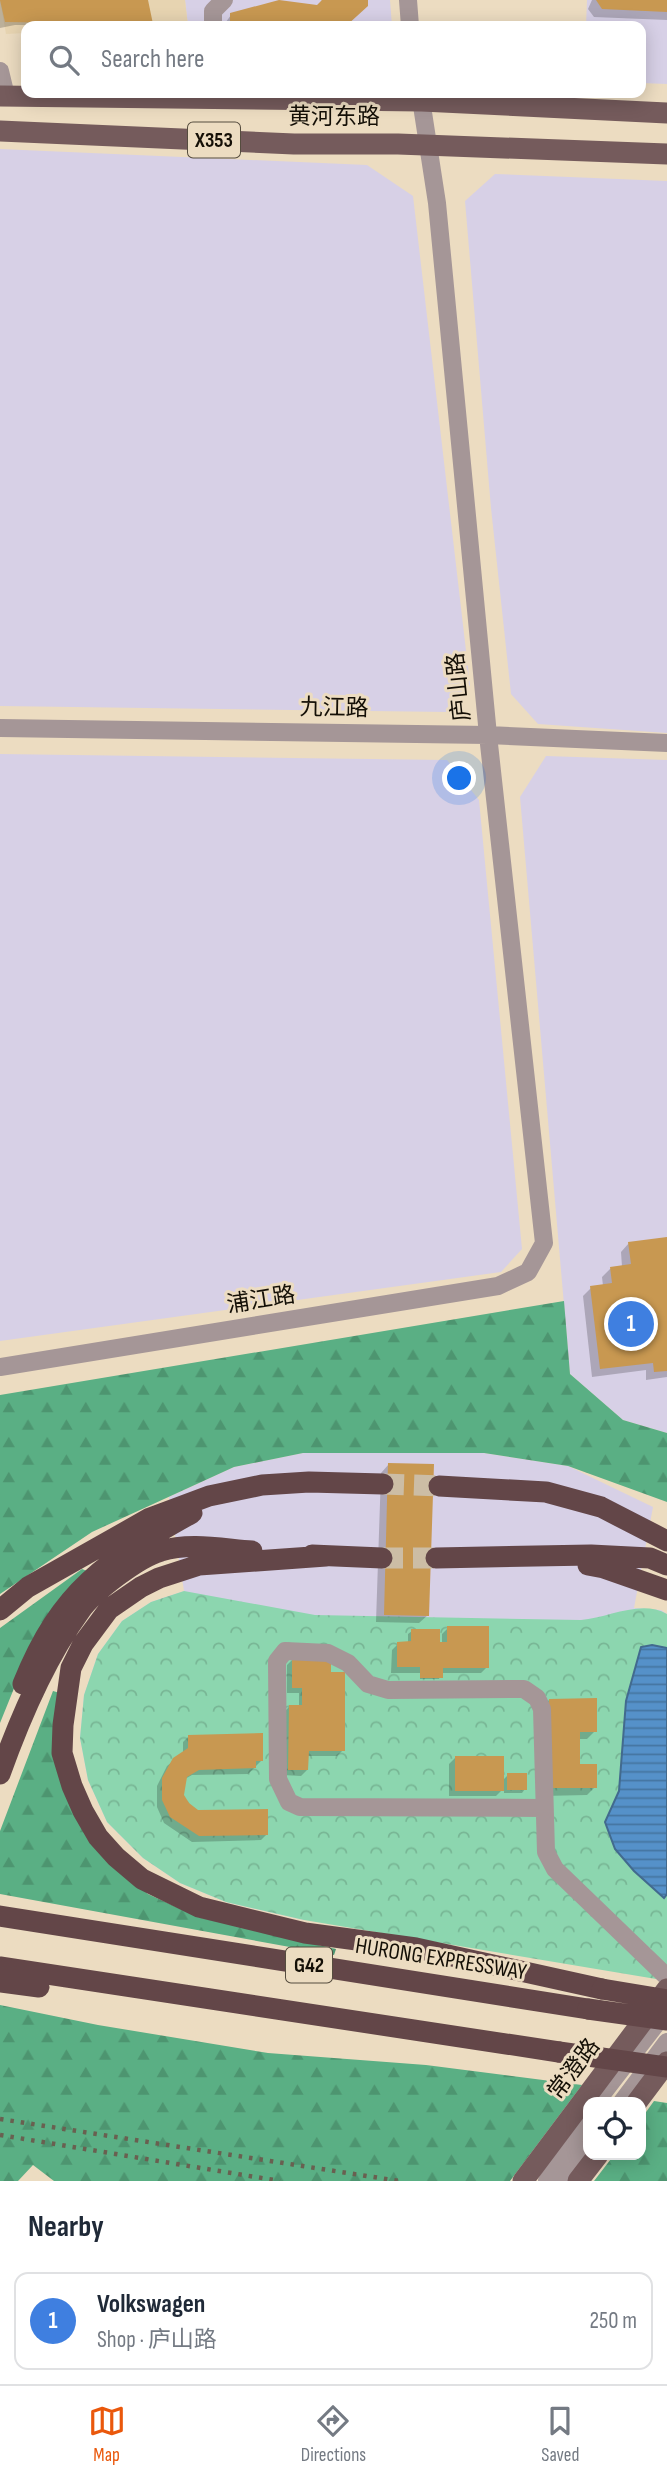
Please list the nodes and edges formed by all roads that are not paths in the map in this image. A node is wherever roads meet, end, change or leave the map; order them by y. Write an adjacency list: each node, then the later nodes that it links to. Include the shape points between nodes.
1 (224, 0): 3 (street, via 213,11)
2 (408, 0): 4 (street)
3 (213, 21)
4 (410, 21)
5 (0, 71): 6 (street)
6 (3, 96): 7 (main road, 黄河东路 / X353)
7 (21, 96)
8 (421, 98): 12 (street, 庐山路)
9 (436, 98): 10 (main road, 黄河东路 / X353)
10 (667, 113)
11 (0, 131): 12 (main road, 黄河东路 / X353)
12 (428, 145): 13 (main road, 黄河东路 / X353); 15 (street, 庐山路)
13 (667, 154)
14 (0, 728): 15 (street, 九江路)
15 (488, 735): 16 (street, 九江路); 17 (street, 庐山路, via 544,1243)
16 (667, 743)
17 (528, 1272): 18 (street, 浦江路, via 498,1286)
18 (0, 1367)
19 (383, 1484): 20 (highway)
20 (262, 1485): 31 (highway, via 209,1496 150,1518 28,1587); 32 (highway, via 209,1504 125,1551 91,1577 47,1631)
21 (439, 1486): 22 (highway, via 546,1492)
22 (601, 1507): 23 (highway); 24 (highway)
23 (667, 1530)
24 (667, 1541)
25 (326, 1556): 27 (highway); 33 (highway, via 190,1546 161,1551 131,1564 81,1608 41,1676); 39 (highway, bridge, via 199,1565 150,1582 109,1609 71,1668 63,1725 62,1753 72,1786 98,1837 142,1879 199,1907 305,1933 416,1948)
26 (531, 1556): 28 (highway); 29 (highway, via 650,1558); 30 (highway, via 604,1568)
27 (382, 1558)
28 (436, 1558)
29 (667, 1565)
30 (667, 1590)
31 (0, 1610)
32 (0, 1741)
33 (0, 1774)
34 (544, 1808): 34 (street, via 542,1709 537,1698 524,1689 388,1690 368,1684 348,1663 328,1653 285,1651 277,1661 278,1779 289,1802 300,1807); 37 (street, via 546,1852 555,1869)
35 (0, 1916): 41 (highway, HURONG EXPRESSWAY / G42, bridge)
36 (5, 1976): 44 (highway, G42, bridge)
37 (667, 1977)
38 (667, 1989): 51 (main road, 常澄路)
39 (667, 2000)
40 (667, 2010): 45 (street)
41 (667, 2020)
42 (667, 2042): 46 (street)
43 (667, 2062): 47 (main road)
44 (667, 2067)
45 (600, 2097)
46 (626, 2097)
47 (641, 2097)
48 (583, 2123): 52 (street)
49 (583, 2155): 53 (street)
50 (593, 2160): 54 (main road)
51 (523, 2181)
52 (547, 2181)
53 (563, 2181)
54 (578, 2181)

